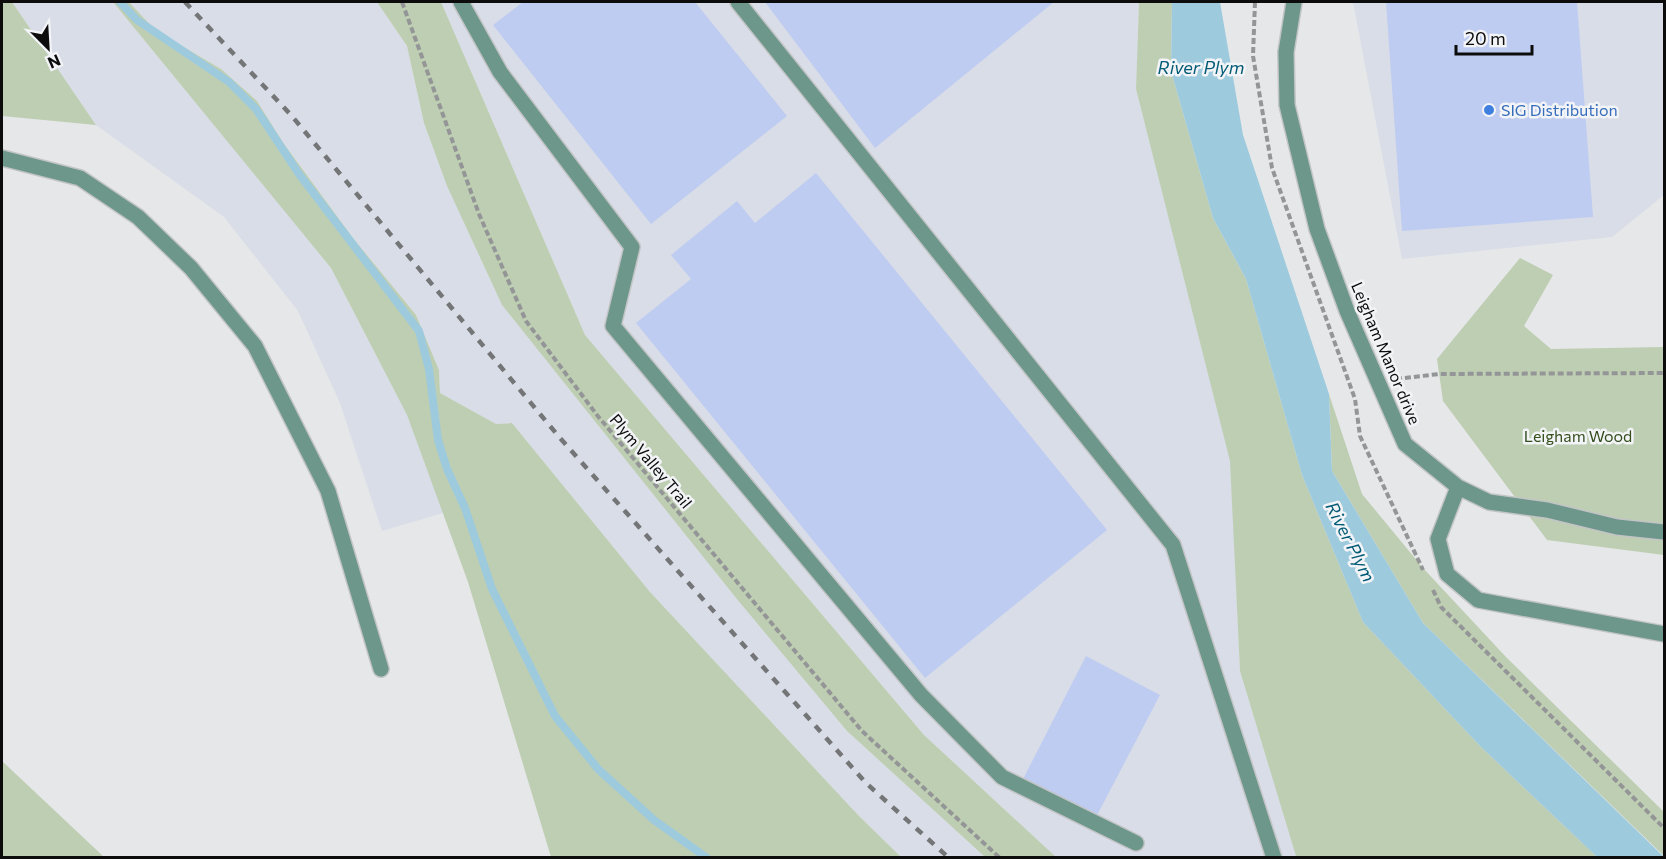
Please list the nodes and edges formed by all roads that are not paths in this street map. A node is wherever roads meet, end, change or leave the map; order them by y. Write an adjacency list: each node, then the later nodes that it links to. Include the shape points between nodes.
1 (738, 2): 10 (street, via 1173,545)
2 (1294, 2): 5 (street, Leigham Manor drive, via 1286,52 1287,105 1317,229 1347,311 1405,444)
3 (465, 3): 9 (street, via 500,72 632,247 613,326 921,695 1002,777)
4 (2, 158): 8 (street, via 80,178 138,217 191,268 255,346 328,491)
5 (1458, 487): 6 (street, Leigham Manor drive, via 1488,502 1547,510 1617,527); 7 (street, via 1438,539 1447,574 1478,600)
6 (1665, 532)
7 (1665, 634)
8 (381, 669)
9 (1136, 843)
10 (1274, 858)

